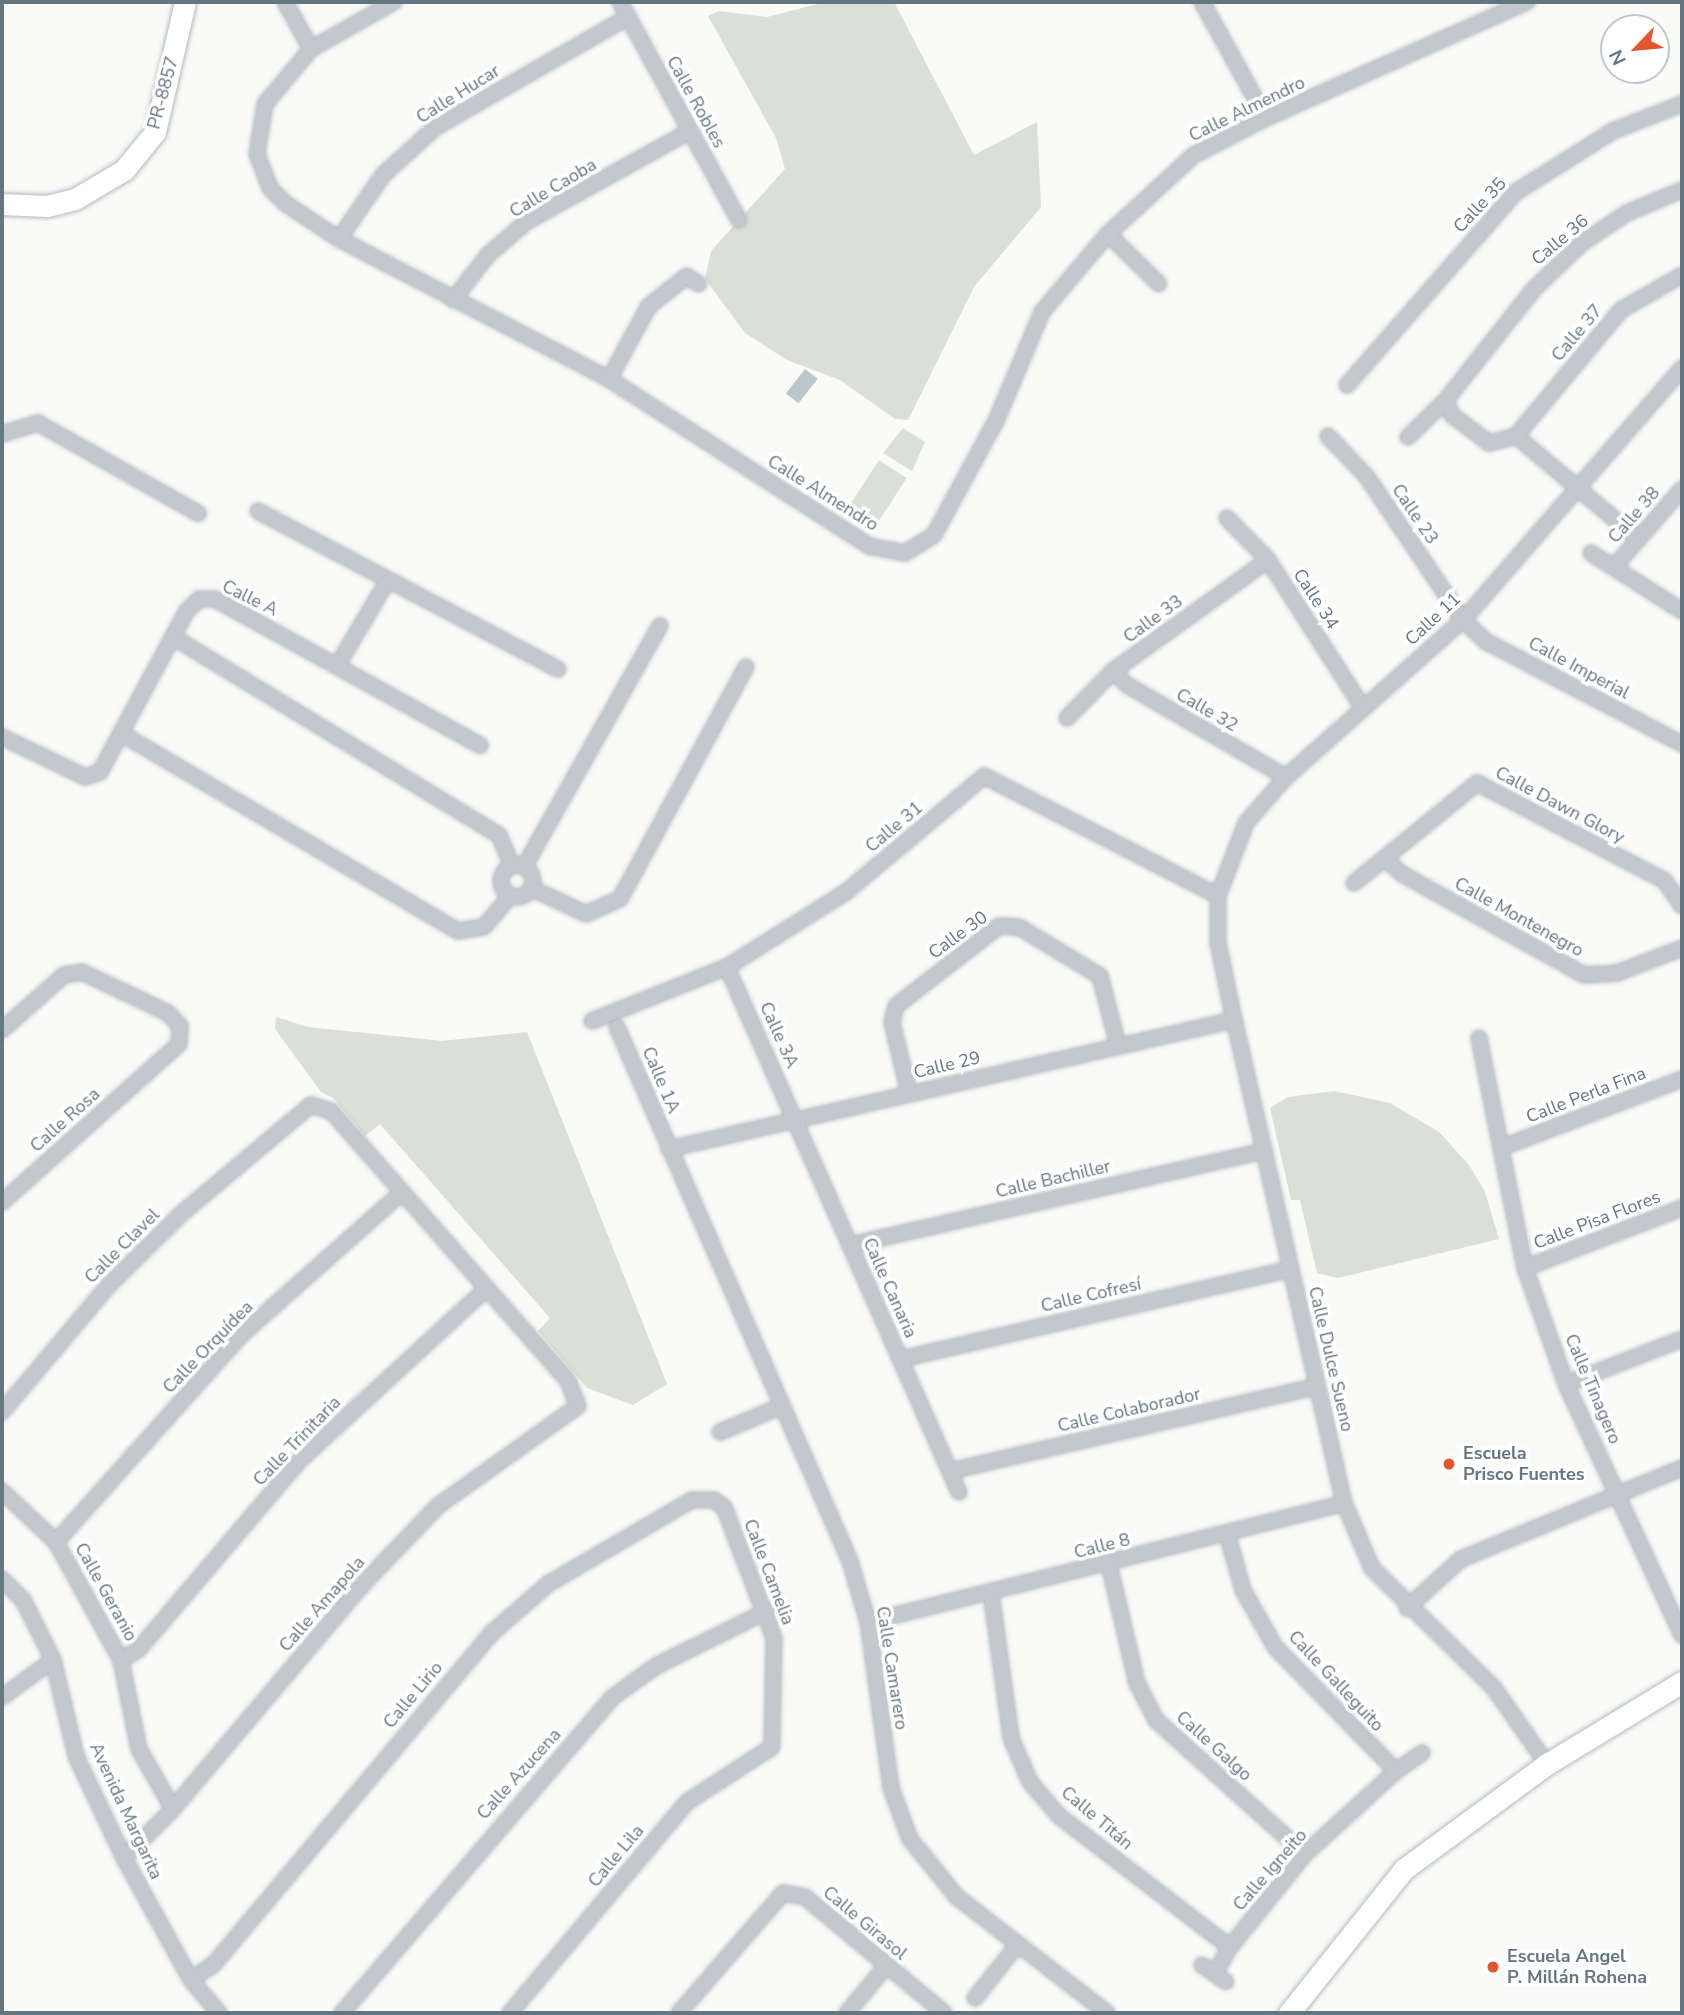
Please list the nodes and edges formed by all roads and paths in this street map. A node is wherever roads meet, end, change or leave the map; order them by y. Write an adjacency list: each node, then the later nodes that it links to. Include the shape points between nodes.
1 (185, 2): 14 (street, PR-8857, via 155,132 124,170 75,199 47,206)
2 (285, 2): 9 (street)
3 (394, 2): 9 (street, Calle Almendro)
4 (620, 2): 8 (street, Calle Robles)
5 (1202, 2): 11 (street)
6 (1527, 2): 7 (street, Calle Almendro)
7 (1494, 8): 11 (street, Calle Almendro)
8 (628, 17): 12 (street, Calle Robles); 17 (street, Calle Hucar, via 436,127 383,175)
9 (311, 49): 17 (street, Calle Almendro, via 265,104 257,154 271,188 286,204)
10 (1682, 104): 24 (street, Calle 35, via 1613,131 1516,192)
11 (1266, 118): 16 (street, Calle Almendro, via 1194,155)
12 (690, 131): 15 (street, Calle Robles); 21 (street, Calle Caoba, via 526,222 488,255)
13 (1682, 190): 25 (street, Calle 36, via 1627,213 1582,243 1534,289)
14 (2, 204)
15 (739, 220)
16 (1108, 234): 20 (street); 23 (street, Calle Almendro, via 1042,313 996,421 934,535 905,553 869,546)
17 (339, 239): 21 (street, Calle Almendro)
18 (1682, 275): 28 (street, Calle 37, via 1621,310)
19 (699, 284): 23 (street, via 687,276 649,306)
20 (1159, 284)
21 (453, 300): 23 (street, Calle Almendro)
22 (1682, 368): 30 (street, Calle 11)
23 (609, 379)
24 (1347, 385)
25 (1446, 400): 28 (street, via 1452,415 1489,443); 29 (street, Calle 36)
26 (2, 434): 33 (street, via 38,423)
27 (1328, 436): 41 (street, Calle 23, via 1367,477)
28 (1516, 436): 30 (street)
29 (1408, 437)
30 (1574, 489): 35 (street); 41 (street, Calle 11)
31 (1682, 489): 35 (street, Calle 38)
32 (258, 511): 39 (street)
33 (198, 513)
34 (1227, 518): 37 (street, Calle 34)
35 (1637, 539): 38 (street, Calle 38)
36 (1591, 553): 38 (street)
37 (1268, 560): 47 (street, Calle 33); 48 (street, Calle 34)
38 (1614, 567): 40 (street)
39 (388, 580): 44 (street); 46 (street)
40 (1682, 611)
41 (1463, 620): 48 (street, Calle 11); 52 (street, Calle Imperial, via 1488,642)
42 (660, 626): 56 (street)
43 (173, 637): 44 (street, Calle A, via 186,612 199,600 215,598); 50 (street, Calle A); 56 (street, via 499,835)
44 (337, 666): 53 (street, Calle A)
45 (747, 667): 58 (street, via 620,900 586,914)
46 (558, 669)
47 (1113, 671): 49 (street, Calle 33); 54 (street, Calle 32, via 1127,685)
48 (1363, 708): 54 (street, Calle 11)
49 (1067, 718)
50 (122, 734): 51 (street, Calle A, via 100,772 85,777); 59 (street, via 458,931 484,928)
51 (2, 737)
52 (1682, 744)
53 (480, 745)
54 (1286, 777): 60 (street, Calle 11, via 1246,823)
55 (1385, 859): 57 (street, Calle Dawn Glory); 61 (street, Calle Dawn Glory, via 1477,783 1665,881); 62 (street, Calle Montenegro, via 1402,874 1584,975 1617,973)
56 (518, 866): 58 (street, via 532,876); 59 (street, via 501,880)
57 (1354, 883)
58 (531, 888): 59 (street, via 522,896)
59 (510, 896)
60 (1217, 896): 63 (street, Calle 31, via 984,776 846,892); 64 (street, Calle Dulce Sueno, via 1218,943)
61 (1682, 906)
62 (1682, 948)
63 (727, 967): 65 (street, Calle 31); 72 (street, Calle 3A)
64 (1234, 1020): 69 (street, Calle 29); 75 (street, Calle Dulce Sueno)
65 (592, 1021)
66 (617, 1027): 74 (street, Calle 1A)
67 (2, 1030): 77 (street, Calle Rosa, via 64,975 82,972 168,1013 180,1026 179,1044)
68 (1479, 1038): 73 (street, Calle Tinagero)
69 (1118, 1045): 71 (street, Calle 29); 71 (street, Calle 30, via 1100,976 1019,927 999,926 896,1006 892,1022)
70 (1682, 1079): 73 (street, Calle Perla Fina)
71 (909, 1093): 72 (street, Calle 29)
72 (796, 1120): 74 (street, Calle 29); 79 (street, Calle Canaria)
73 (1503, 1147): 80 (street, Calle Tinagero)
74 (669, 1149): 87 (street, Calle Camarero)
75 (1264, 1150): 79 (street, Calle Bachiller); 81 (street, Calle Dulce Sueno)
76 (402, 1192): 82 (street); 88 (street, Calle Clavel, via 331,1111 310,1105 181,1214 109,1285); 98 (street, Calle Orquídea, via 240,1336)
77 (2, 1202)
78 (1682, 1208): 80 (street, Calle Pisa Flores)
79 (850, 1245): 84 (street, Calle Canaria)
80 (1525, 1268): 85 (street, Calle Tinagero)
81 (1290, 1269): 84 (street, Calle Cofresí); 86 (street, Calle Dulce Sueno)
82 (485, 1290): 108 (street, Calle Trinitaria, via 300,1460 139,1649); 115 (street, Calle Amapola, via 568,1381 578,1406 438,1506 362,1585)
83 (1682, 1339): 85 (street)
84 (901, 1359): 91 (street, Calle Canaria)
85 (1566, 1384): 94 (street, Calle Tinagero)
86 (1317, 1387): 91 (street, Calle Colaborador); 96 (street, Calle Dulce Sueno)
87 (782, 1406): 89 (street); 105 (street, Calle Camarero, via 850,1561)
88 (2, 1412)
89 (720, 1432)
90 (1682, 1468): 94 (street)
91 (950, 1471): 93 (street, Calle Canaria)
92 (2, 1491): 98 (street, Calle Geranio)
93 (959, 1492)
94 (1617, 1493): 102 (street, Calle Tinagero); 103 (street, via 1461,1559)
95 (714, 1500): 104 (street, Calle Camelia, via 724,1507); 122 (street, Calle Lirio, via 692,1500 548,1584 493,1632 214,1964)
96 (1343, 1503): 97 (street, Calle 8); 103 (street, Calle Dulce Sueno, via 1372,1568)
97 (1227, 1533): 99 (street, Calle 8); 114 (street, Calle Galleguito, via 1243,1590 1275,1647)
98 (56, 1542): 108 (street, Calle Geranio)
99 (1109, 1564): 101 (street, Calle 8); 116 (street, Calle Galgo, via 1137,1683 1156,1720)
100 (2, 1578): 107 (street, Avenida Margarita, via 23,1600)
101 (991, 1593): 105 (street, Calle 8); 119 (street, Calle Titán, via 1011,1738 1030,1782 1059,1816)
102 (1677, 1601): 106 (street, Calle Tinagero)
103 (1407, 1608): 113 (street, Calle Dulce Sueno, via 1493,1687)
104 (767, 1611): 111 (street, Calle Camelia, via 775,1638); 125 (street, Calle Azucena, via 656,1666 613,1697)
105 (868, 1622): 118 (street, Calle Camarero, via 891,1788 910,1839 957,1897)
106 (1682, 1635)
107 (53, 1660): 110 (street); 117 (street, Avenida Margarita, via 76,1756)
108 (121, 1660): 115 (street, Calle Geranio, via 139,1749)
109 (1682, 1682): 113 (street)
110 (2, 1697)
111 (772, 1747): 126 (street, Calle Lila, via 687,1802)
112 (1422, 1753): 114 (street, Calle Igneito)
113 (1547, 1764): 131 (street, via 1404,1869)
114 (1396, 1771): 116 (street, Calle Igneito)
115 (173, 1809): 117 (street, Calle Amapola)
116 (1305, 1854): 119 (street, Calle Igneito)
117 (124, 1858): 122 (street, Avenida Margarita)
118 (1018, 1944): 123 (street); 130 (street, Calle Camarero)
119 (1230, 1947): 120 (street, Calle Igneito, via 1220,1978)
120 (1202, 1965)
121 (886, 1966): 127 (street, Calle Girasol, via 804,1897 783,1892); 128 (street); 129 (street, Calle Girasol)
122 (191, 1980): 124 (street, Avenida Margarita)
123 (975, 1998)
124 (219, 2013)
125 (342, 2013)
126 (510, 2013)
127 (679, 2013)
128 (846, 2013)
129 (944, 2013)
130 (1107, 2013)
131 (1289, 2013)

